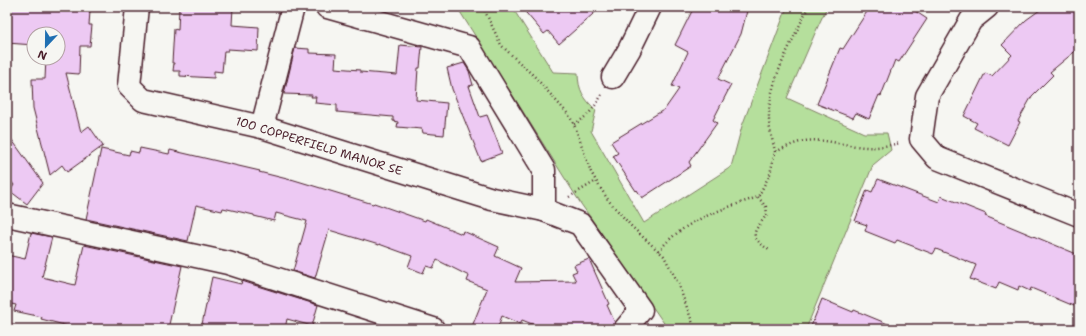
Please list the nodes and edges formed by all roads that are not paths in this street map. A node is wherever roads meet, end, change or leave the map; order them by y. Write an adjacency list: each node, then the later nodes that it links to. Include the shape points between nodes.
1 (137, 7): 7 (street, 100 COPPERFIELD MANOR SE, via 129,86 143,100)
2 (293, 7): 7 (street)
3 (327, 7): 8 (street, via 469,47 544,170)
4 (650, 7): 6 (street)
5 (986, 7): 10 (street, via 971,20 927,96 921,139 937,158)
6 (613, 76)
7 (262, 127): 8 (street, 100 COPPERFIELD MANOR SE, via 492,199)
8 (544, 210): 12 (street, 100 COPPERFIELD MANOR SE, via 580,224 641,310)
9 (7, 215): 11 (street, via 228,263)
10 (1079, 215)
11 (433, 329)
12 (625, 329)

